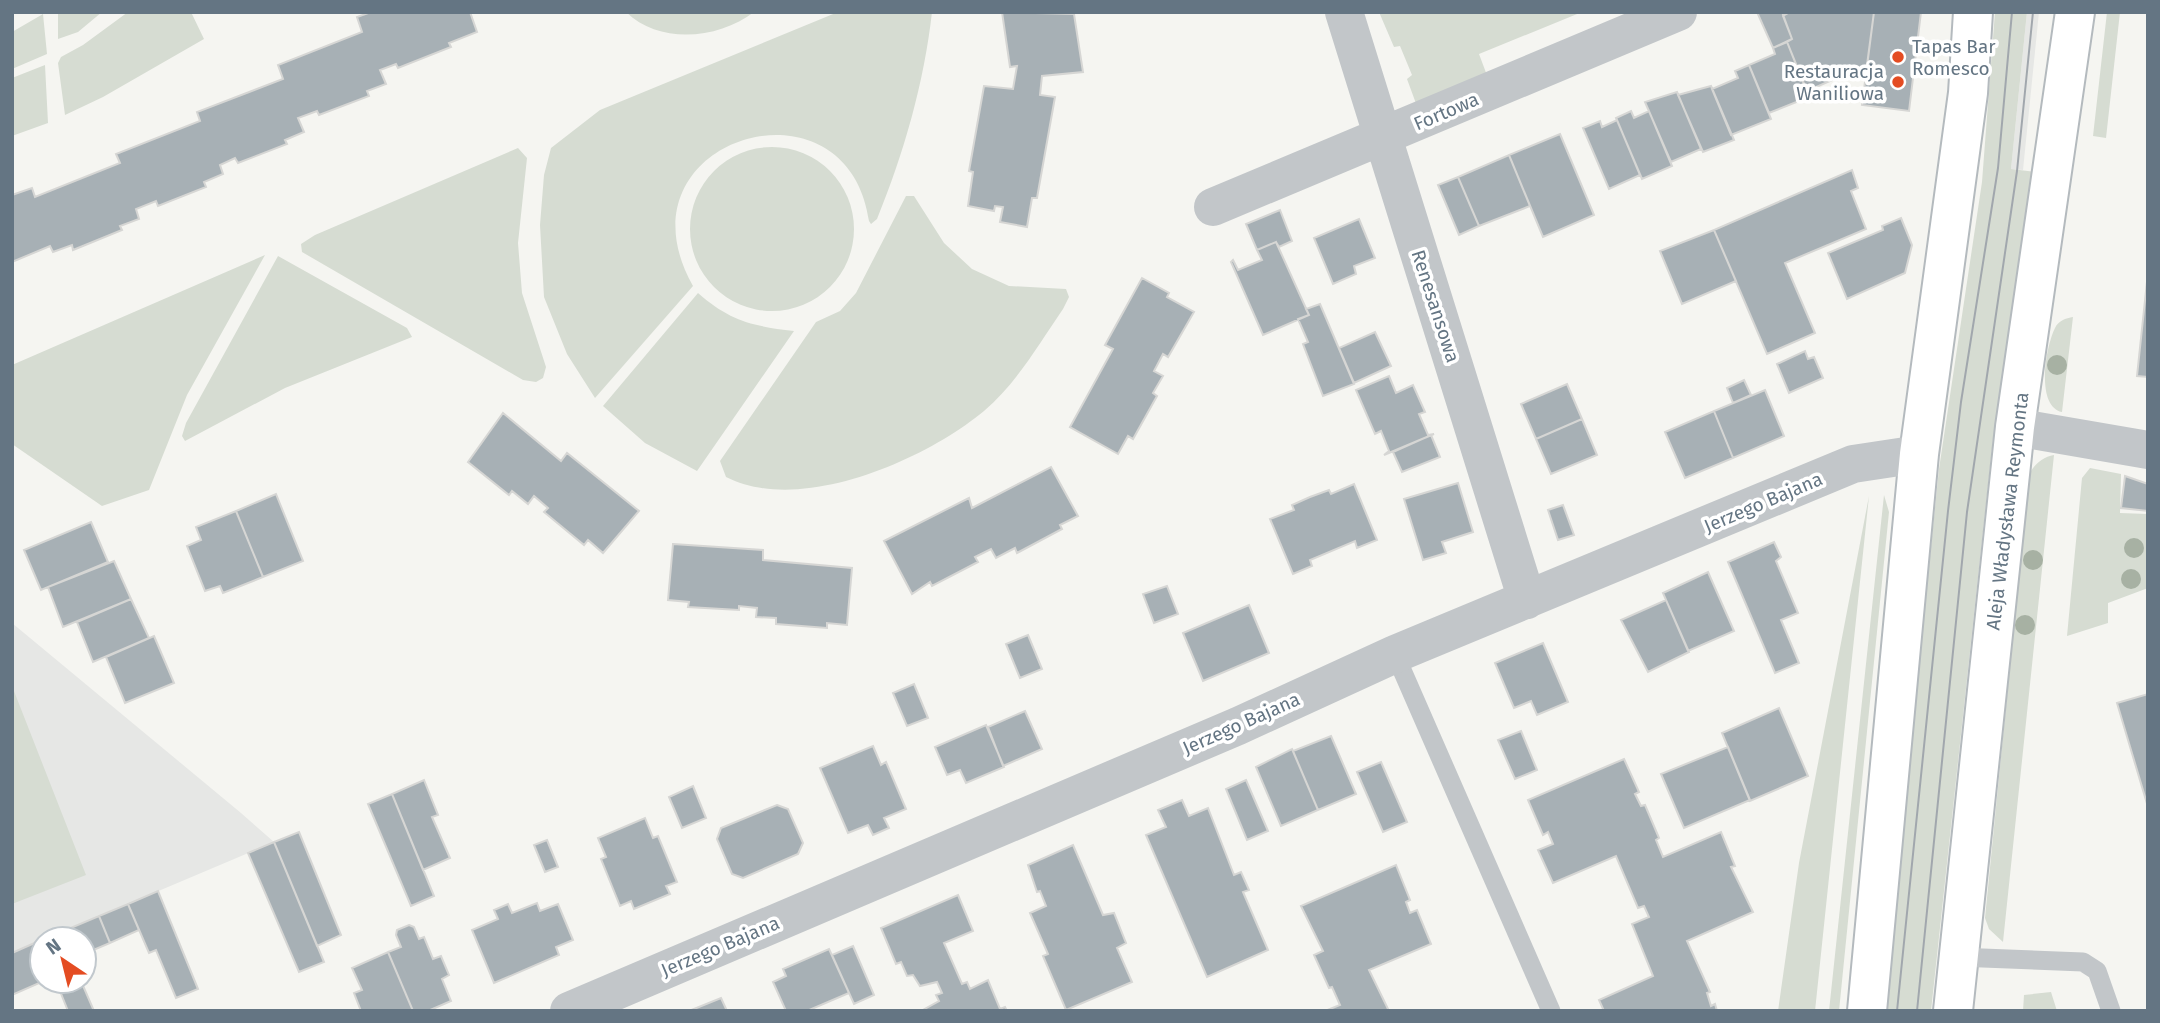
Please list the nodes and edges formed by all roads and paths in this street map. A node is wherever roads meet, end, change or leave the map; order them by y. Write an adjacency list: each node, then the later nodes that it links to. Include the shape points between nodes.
1 (1344, 12): 5 (street, Renesansowa)
2 (1678, 12): 5 (street, Fortowa)
3 (1973, 12): 9 (main road, via 1968,93)
4 (2075, 12): 7 (main road, Aleja Władysława Reymonta)
5 (1384, 137): 6 (street, Fortowa); 10 (street, Renesansowa)
6 (1213, 207)
7 (2015, 427): 8 (street); 12 (main road, Aleja Władysława Reymonta)
8 (2148, 450)
9 (1919, 454): 10 (street, Jerzego Bajana, via 1853,464); 15 (main road)
10 (1527, 600): 11 (street, Jerzego Bajana)
11 (1395, 654): 13 (street, Jerzego Bajana, via 1238,726); 14 (lane)
12 (1957, 957): 16 (main road, Aleja Władysława Reymonta); 17 (lane, via 2083,962 2097,971)
13 (569, 1011)
14 (1552, 1011)
15 (1867, 1011)
16 (1953, 1011)
17 (2111, 1011)

